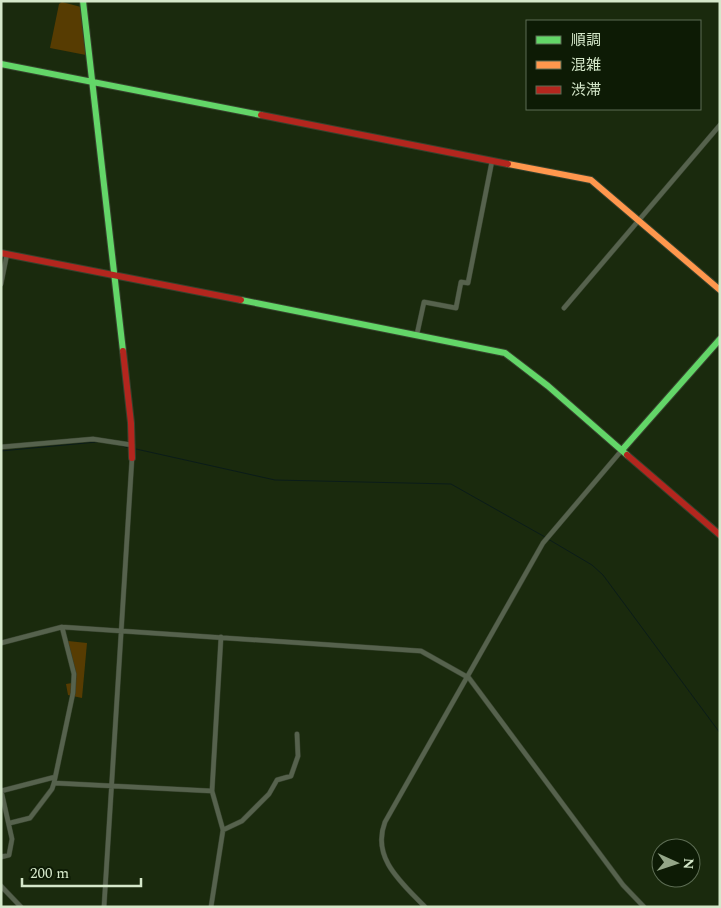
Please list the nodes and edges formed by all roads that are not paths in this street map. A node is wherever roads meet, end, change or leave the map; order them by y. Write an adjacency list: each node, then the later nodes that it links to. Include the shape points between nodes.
1 (83, 1): 3 (street)
2 (1, 64): 3 (street)
3 (92, 82): 5 (street); 8 (street)
4 (720, 125): 6 (street)
5 (492, 161): 6 (street, via 591,180); 12 (street, via 468,283 461,282 456,308 424,302)
6 (639, 220): 10 (street); 11 (street)
7 (4, 253): 8 (street); 9 (street)
8 (114, 274): 12 (street); 14 (street)
9 (1, 284)
10 (720, 290)
11 (564, 308)
12 (417, 334): 16 (street, via 483,347 512,357)
13 (720, 339): 16 (street)
14 (132, 445): 15 (street, via 93,439); 17 (street)
15 (1, 447)
16 (622, 450): 18 (street); 23 (street, via 546,539)
17 (132, 458): 20 (street)
18 (720, 535)
19 (62, 627): 20 (street); 22 (street); 25 (street, via 74,674 73,693)
20 (122, 631): 21 (street); 26 (street)
21 (221, 636): 23 (street, via 420,650); 28 (street)
22 (1, 643)
23 (469, 678): 36 (street, via 382,832 387,864); 37 (street, via 624,885)
24 (297, 734): 30 (street, via 298,756 291,776 280,778 242,821)
25 (54, 780): 26 (street); 27 (street); 29 (street, via 52,789 30,818)
26 (112, 786): 28 (street); 34 (street)
27 (1, 791): 29 (street)
28 (212, 791): 30 (street)
29 (10, 822): 31 (street, via 9,855)
30 (223, 830): 35 (street)
31 (1, 857)
32 (1, 886): 33 (street)
33 (22, 907)
34 (104, 907)
35 (211, 907)
36 (425, 907)
37 (644, 907)

